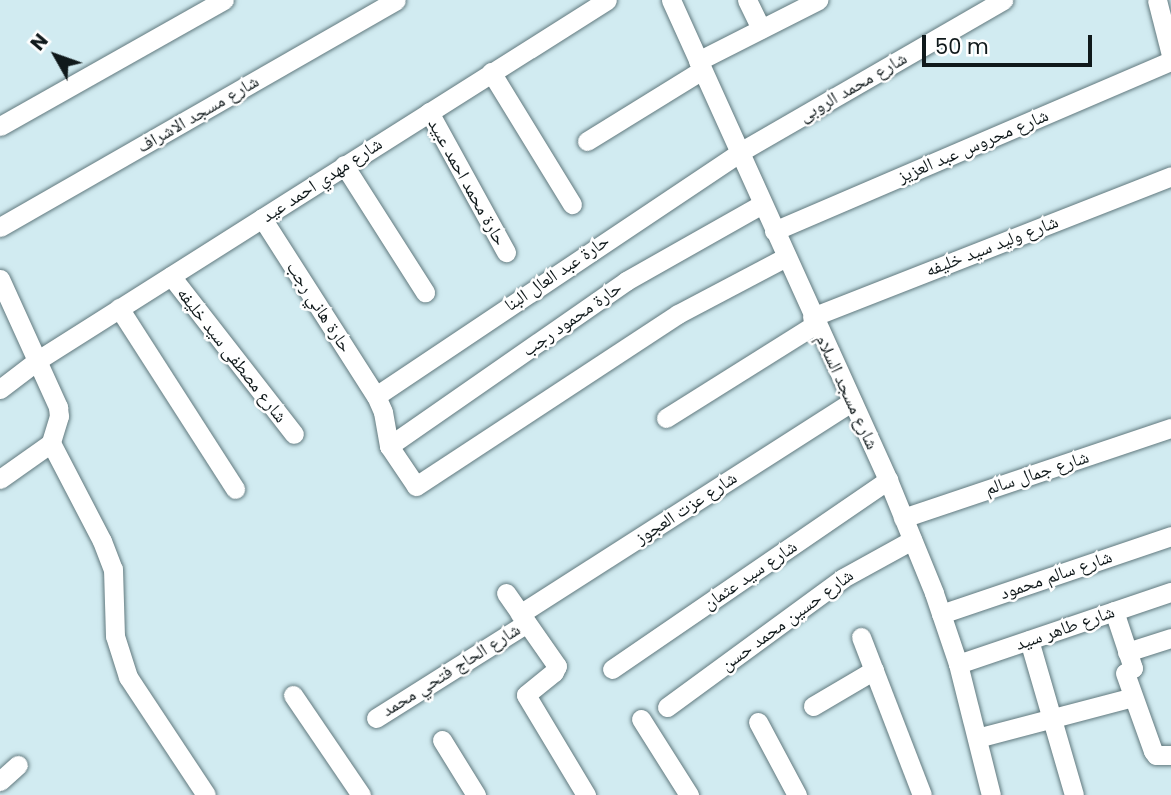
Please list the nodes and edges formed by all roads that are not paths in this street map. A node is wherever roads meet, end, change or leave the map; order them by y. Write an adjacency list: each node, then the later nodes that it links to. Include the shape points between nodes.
1 (224, 0): 15 (street)
2 (396, 0): 23 (street, شارع مسجد الاشراف)
3 (607, 0): 13 (street, شارع مهدي احمد عيد)
4 (671, 0): 12 (street, شارع مسجد السلام)
5 (747, 0): 9 (street)
6 (818, 0): 9 (street)
7 (1003, 0): 17 (street, شارع محمد الروبى)
8 (1163, 9): 10 (street)
9 (761, 29): 12 (street)
10 (1171, 55)
11 (1171, 61): 24 (street, شارع محروس عبد العزيز)
12 (700, 65): 16 (street); 17 (street, شارع مسجد السلام)
13 (491, 72): 14 (street, شارع مهدي احمد عيد); 20 (street)
14 (429, 112): 18 (street, شارع مهدي احمد عيد); 25 (street, حارة محمد احمد عبيد)
15 (0, 126)
16 (587, 141)
17 (740, 152): 21 (street, شارع مسجد السلام); 34 (street, حارة عبد العال البنا)
18 (344, 165): 22 (street, شارع مهدي احمد عيد); 29 (street)
19 (1171, 176): 31 (street, شارع وليد سيد خليفه)
20 (572, 204)
21 (762, 204): 24 (street, شارع مسجد السلام); 40 (street, حارة محمود رجب, via 626,281)
22 (262, 218): 27 (street, شارع مهدي احمد عيد); 34 (street, حارة هاني رجب)
23 (0, 227)
24 (774, 231): 26 (street, شارع مسجد السلام)
25 (506, 252)
26 (786, 257): 31 (street, شارع مسجد السلام); 40 (street, via 655,327 419,486)
27 (171, 276): 30 (street, شارع مهدي احمد عيد); 38 (street, شارع مصطفى سيد خليفه)
28 (2, 290): 32 (street)
29 (425, 292)
30 (120, 309): 32 (street, شارع مهدي احمد عيد); 43 (street)
31 (814, 320): 35 (street, شارع مسجد السلام); 36 (street, شارع وليد سيد خليفه)
32 (38, 360): 33 (street, شارع مهدي احمد عيد); 39 (street, via 60,411)
33 (0, 389)
34 (376, 396): 40 (street, حارة هاني رجب)
35 (852, 402): 42 (street, شارع مسجد السلام); 51 (street, شارع عزت العجوز)
36 (667, 418)
37 (1171, 428): 44 (street, شارع جمال سالم)
38 (294, 434)
39 (51, 443): 41 (street); 72 (street, via 113,569 115,636 128,677)
40 (389, 446)
41 (0, 479)
42 (888, 481): 44 (street, شارع مسجد السلام); 57 (street, شارع سيد عثمان)
43 (235, 489)
44 (903, 518): 46 (street, شارع مسجد السلام)
45 (1171, 536): 50 (street, شارع سالم محمود)
46 (912, 540): 50 (street, شارع مسجد السلام); 62 (street, شارع حسين محمد حسن, via 843,578)
47 (1171, 592): 49 (street, شارع طاهر سيد)
48 (506, 593): 51 (street)
49 (1114, 611): 54 (street, شارع طاهر سيد); 55 (street)
50 (941, 614): 56 (street, شارع مسجد السلام)
51 (524, 619): 63 (street, شارع الحاج فتحي محمد); 75 (street, via 557,668 526,695)
52 (861, 637): 58 (street)
53 (1171, 638): 55 (street)
54 (1029, 640): 56 (street, شارع طاهر سيد); 64 (street)
55 (1127, 652): 60 (street, via 1133,668 1125,673)
56 (958, 664): 67 (street, شارع مسجد السلام)
57 (612, 668)
58 (874, 670): 61 (street); 78 (street)
59 (293, 695): 73 (street)
60 (1133, 697): 64 (street); 69 (street)
61 (813, 706)
62 (667, 707)
63 (376, 718)
64 (1053, 718): 67 (street); 80 (street)
65 (641, 719): 76 (street)
66 (758, 722): 77 (street)
67 (977, 738): 79 (street, شارع مسجد السلام)
68 (442, 740): 74 (street)
69 (1162, 753)
70 (18, 765): 71 (street)
71 (0, 781)
72 (206, 795)
73 (360, 795)
74 (476, 795)
75 (586, 795)
76 (689, 795)
77 (797, 795)
78 (922, 795)
79 (991, 795)
80 (1074, 795)

